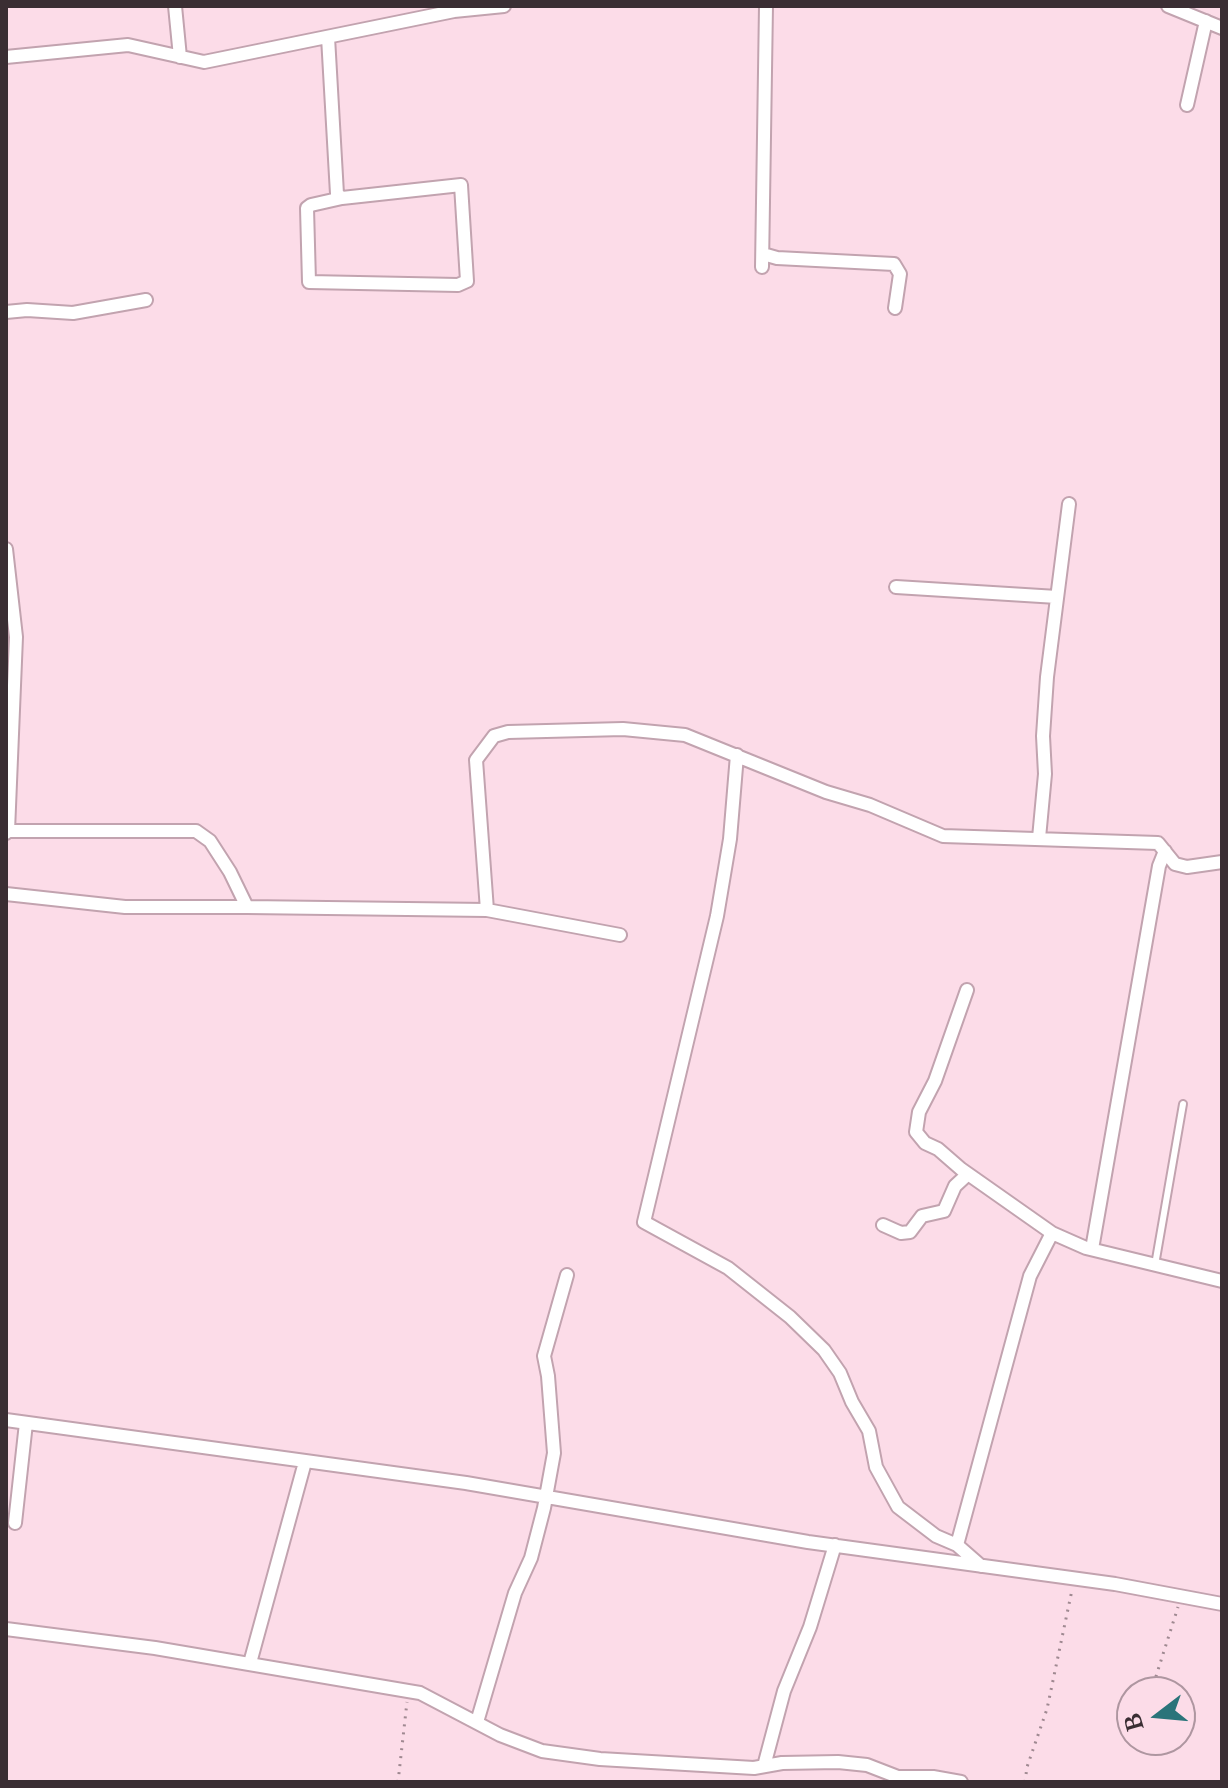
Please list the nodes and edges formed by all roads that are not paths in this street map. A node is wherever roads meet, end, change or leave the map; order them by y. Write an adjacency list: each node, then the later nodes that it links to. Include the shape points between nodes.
1 (175, 6): 9 (street)
2 (504, 6): 7 (street)
3 (766, 6): 13 (street, via 762,261 894,264 900,274)
4 (1168, 6): 5 (street)
5 (1206, 21): 6 (street); 10 (street)
6 (1222, 28)
7 (328, 37): 9 (street, via 204,62); 11 (street, via 336,188)
8 (6, 57): 9 (street, via 128,45)
9 (180, 57)
10 (1187, 105)
11 (342, 198): 11 (street, via 461,185 467,281 309,282 307,208)
12 (146, 300): 14 (street, via 73,313)
13 (895, 308)
14 (6, 312)
15 (1069, 504): 18 (street)
16 (6, 549): 20 (street, via 16,637)
17 (896, 587): 18 (street)
18 (1057, 597): 21 (street)
19 (737, 755): 21 (street, via 943,836); 26 (street, via 685,735 623,729 494,736 476,760 475,776); 43 (street, via 717,916 644,1222 728,1268 824,1350 869,1431 876,1467 898,1507)
20 (7, 832): 25 (street, via 196,831 210,841)
21 (1039, 838): 22 (street, via 1158,843)
22 (1165, 851): 23 (street, via 1175,864 1187,867); 33 (street)
23 (1222, 862)
24 (6, 894): 25 (street, via 125,907)
25 (247, 907): 26 (street)
26 (487, 910): 27 (street)
27 (620, 935)
28 (967, 990): 30 (street, via 916,1132)
29 (1183, 1104): 34 (lane)
30 (968, 1174): 31 (street, via 955,1186 944,1211 922,1216 910,1232); 32 (street)
31 (883, 1225)
32 (1052, 1233): 33 (street); 43 (street, via 1030,1276)
33 (1092, 1249): 34 (street)
34 (1155, 1265): 36 (street)
35 (567, 1275): 40 (street, via 544,1356 554,1453)
36 (1222, 1281)
37 (6, 1420): 38 (street)
38 (26, 1423): 39 (street); 41 (street)
39 (305, 1462): 40 (street); 47 (street)
40 (546, 1496): 42 (street); 48 (street)
41 (15, 1523)
42 (835, 1545): 44 (street); 49 (street)
43 (957, 1545): 44 (street)
44 (981, 1566): 45 (street)
45 (1222, 1604)
46 (6, 1629): 47 (street)
47 (250, 1663): 48 (street, via 420,1693)
48 (477, 1722): 49 (street, via 542,1751 643,1762)
49 (764, 1766): 50 (street, via 838,1762 867,1765 898,1777)
50 (961, 1782)

